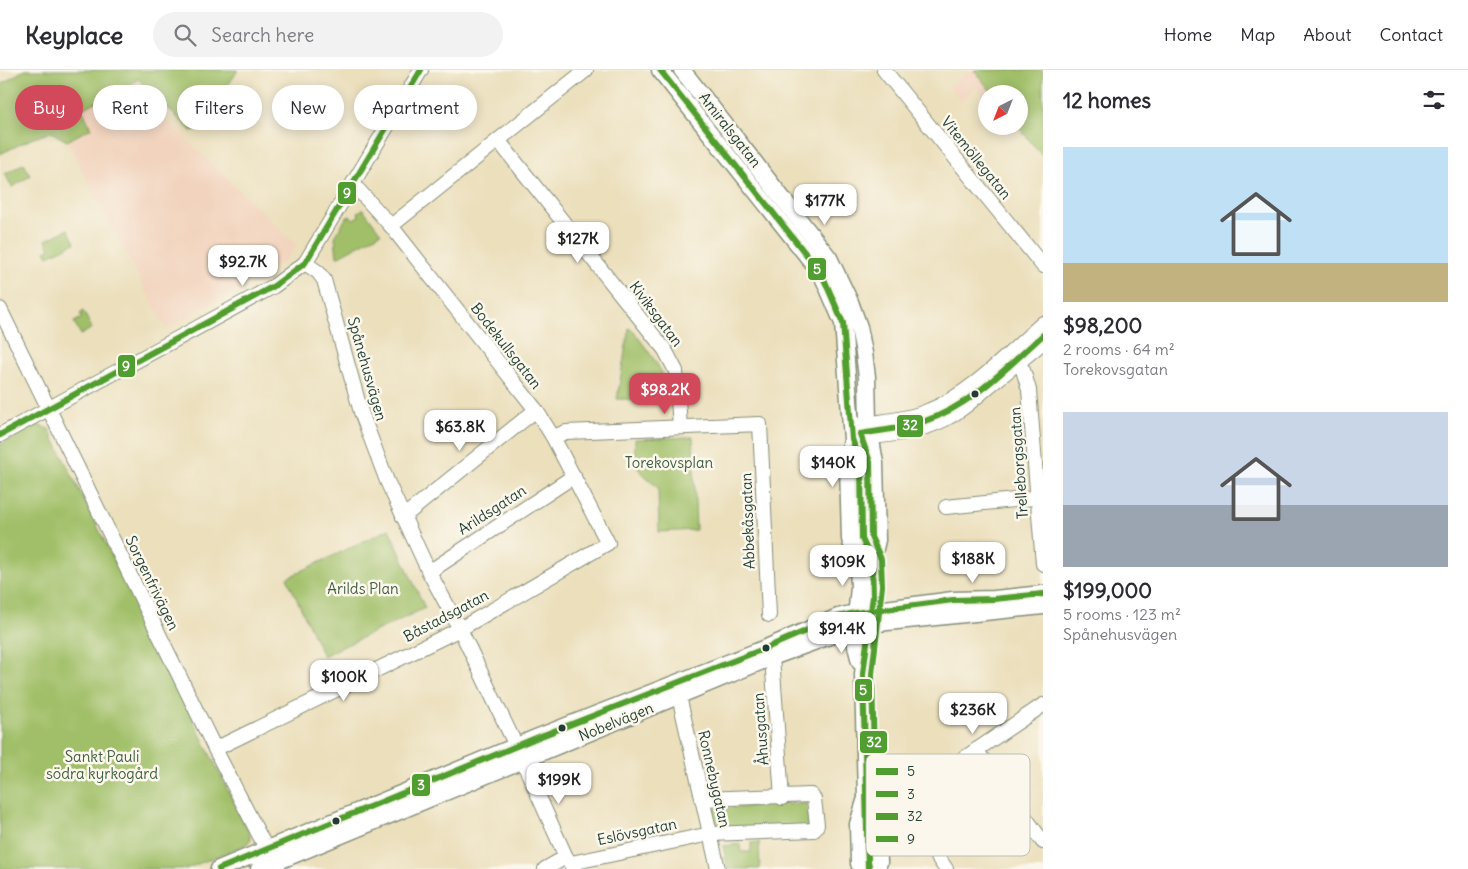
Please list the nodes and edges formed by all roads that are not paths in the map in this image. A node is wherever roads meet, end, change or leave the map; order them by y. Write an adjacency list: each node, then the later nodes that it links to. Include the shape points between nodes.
1 (421, 70): 7 (street)
2 (586, 70): 6 (street)
3 (660, 70): 19 (main road, Amiralsgatan, via 798,241 824,279 843,323)
4 (682, 70): 18 (main road, Amiralsgatan, via 829,258 859,327 867,377)
5 (884, 70): 10 (street, Vitemöllegatan)
6 (498, 140): 8 (street); 17 (street, Kiviksgatan, via 665,350 676,371)
7 (354, 184): 8 (street, Bodekullsgatan); 9 (street)
8 (390, 226): 16 (street, Bodekullsgatan)
9 (305, 263): 15 (street, via 274,286); 25 (street, Spånehusvägen, via 324,280 361,412)
10 (1043, 266)
11 (0, 309): 15 (street, Sorgenfrivägen)
12 (1043, 323): 18 (street, via 981,377 943,404)
13 (1043, 342): 14 (street)
14 (1018, 363): 18 (street, via 954,414 938,422 918,429); 23 (street, Trelleborgsgatan, via 1030,390)
15 (49, 409): 20 (street); 37 (street, Sorgenfrivägen)
16 (536, 410): 21 (street, Bodekullsgatan); 25 (street)
17 (680, 427): 21 (street, via 566,432); 31 (street, Abbekåsgatan, via 760,424)
18 (869, 430): 19 (street); 32 (main road, Amiralsgatan, via 875,463 877,540 872,561 873,596)
19 (851, 433): 32 (main road, Amiralsgatan, via 848,465 850,540 858,563)
20 (0, 435)
21 (554, 437): 22 (street, Bodekullsgatan)
22 (574, 476): 26 (street, Bodekullsgatan); 28 (street, Arildsgatan)
23 (1040, 498): 24 (street); 27 (street, Trelleborgsgatan)
24 (946, 507)
25 (403, 517): 28 (street, Spånehusvägen)
26 (608, 543): 33 (street, Båstadsgatan)
27 (1043, 564)
28 (429, 572): 33 (street, Spånehusvägen)
29 (1043, 594): 32 (main road, Nobelvägen, via 953,600)
30 (1043, 606): 32 (main road, Nobelvägen)
31 (769, 615)
32 (862, 619): 34 (main road, Nobelvägen); 39 (main road, Nobelvägen, via 838,617); 43 (main road, Amiralsgatan)
33 (460, 630): 37 (street, Båstadsgatan); 39 (street, Spånehusvägen)
34 (772, 657): 35 (main road, Nobelvägen); 42 (street, Åhusgatan)
35 (678, 696): 39 (main road, Nobelvägen); 44 (street, Ronnebygatan)
36 (1043, 705): 38 (street)
37 (215, 749): 50 (street, Sorgenfrivägen)
38 (976, 750): 40 (street); 41 (street)
39 (519, 753): 50 (main road, Nobelvägen); 51 (street, Spånehusvägen)
40 (970, 754)
41 (979, 754)
42 (782, 798): 44 (street); 46 (street, Eslövsgatan, via 811,795 817,825 814,830)
43 (866, 798): 55 (main road, Amiralsgatan, via 858,824)
44 (702, 799): 46 (street, Ronnebygatan)
45 (1030, 824): 47 (street)
46 (710, 834): 51 (street, Eslövsgatan); 54 (street, Ronnebygatan)
47 (1043, 842)
48 (879, 856): 56 (main road, Amiralsgatan)
49 (937, 856): 57 (street)
50 (269, 863): 52 (main road, Nobelvägen)
51 (570, 863): 53 (street, Eslövsgatan)
52 (219, 869)
53 (545, 869)
54 (718, 869)
55 (860, 869)
56 (877, 869)
57 (946, 869)

